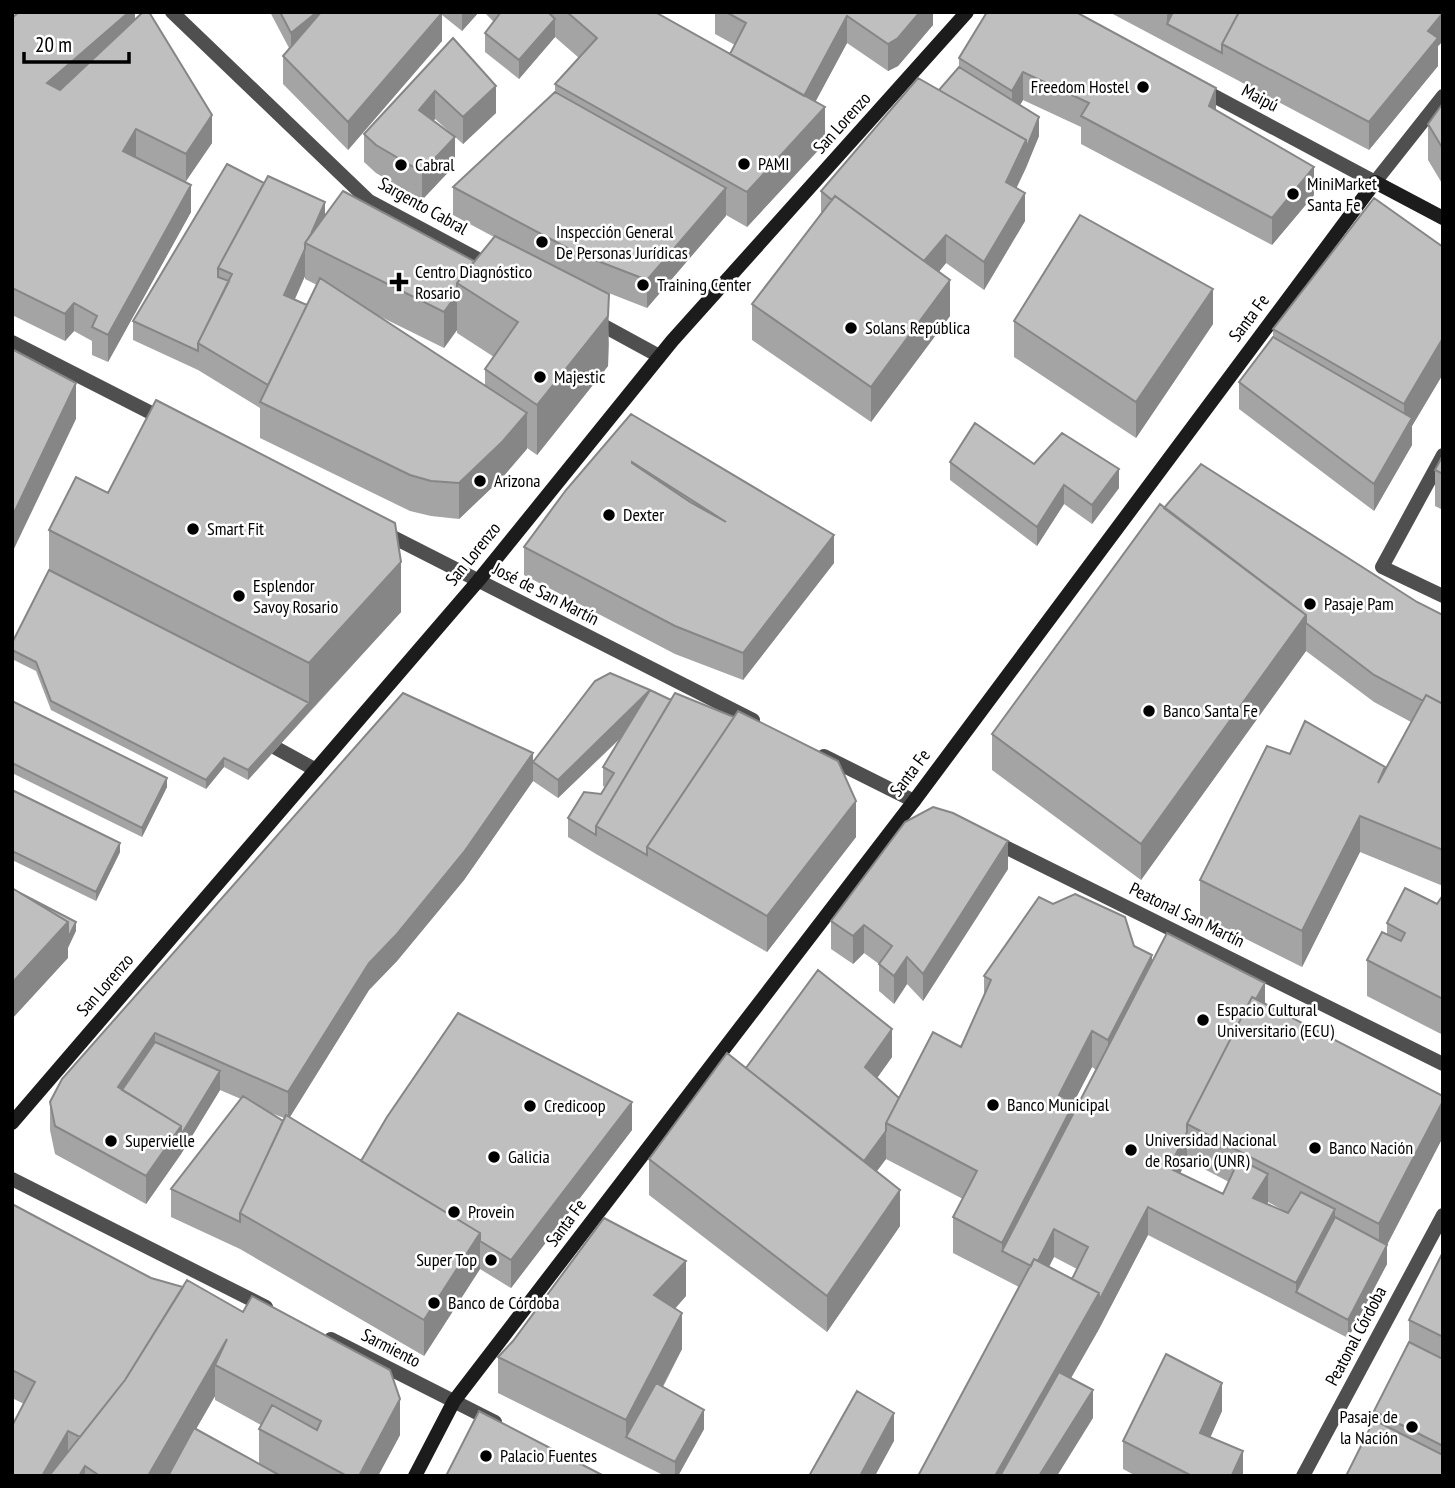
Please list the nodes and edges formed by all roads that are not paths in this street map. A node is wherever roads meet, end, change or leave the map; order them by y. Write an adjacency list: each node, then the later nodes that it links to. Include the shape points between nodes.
1 (172, 12): 7 (street, Sargento Cabral, via 369,201)
2 (967, 12): 10 (main road, San Lorenzo)
3 (1192, 84): 5 (street, Maipú)
4 (1443, 96): 5 (street, Santa Fe)
5 (1375, 182): 6 (main road, Maipú); 20 (main road, Santa Fe)
6 (1443, 218)
7 (502, 272)
8 (575, 310): 10 (street)
9 (12, 342): 11 (street)
10 (659, 356): 14 (main road, San Lorenzo)
11 (182, 429)
12 (1443, 455): 15 (street, via 1382,568)
13 (367, 524): 14 (street, José de San Martín)
14 (478, 581): 16 (street, José de San Martín); 19 (main road, San Lorenzo)
15 (1443, 596)
16 (764, 725)
17 (276, 748): 19 (street)
18 (814, 751): 20 (street)
19 (316, 770): 23 (main road, San Lorenzo)
20 (920, 804): 28 (main road, Santa Fe)
21 (975, 832): 22 (street, Peatonal San Martín)
22 (1443, 1064)
23 (12, 1123)
24 (12, 1179): 26 (street)
25 (1443, 1215): 31 (street, Peatonal Córdoba)
26 (282, 1315)
27 (319, 1333): 28 (street, Sarmiento)
28 (454, 1401): 29 (street, Sarmiento); 30 (main road, Santa Fe)
29 (503, 1426)
30 (415, 1476)
31 (1303, 1476)

